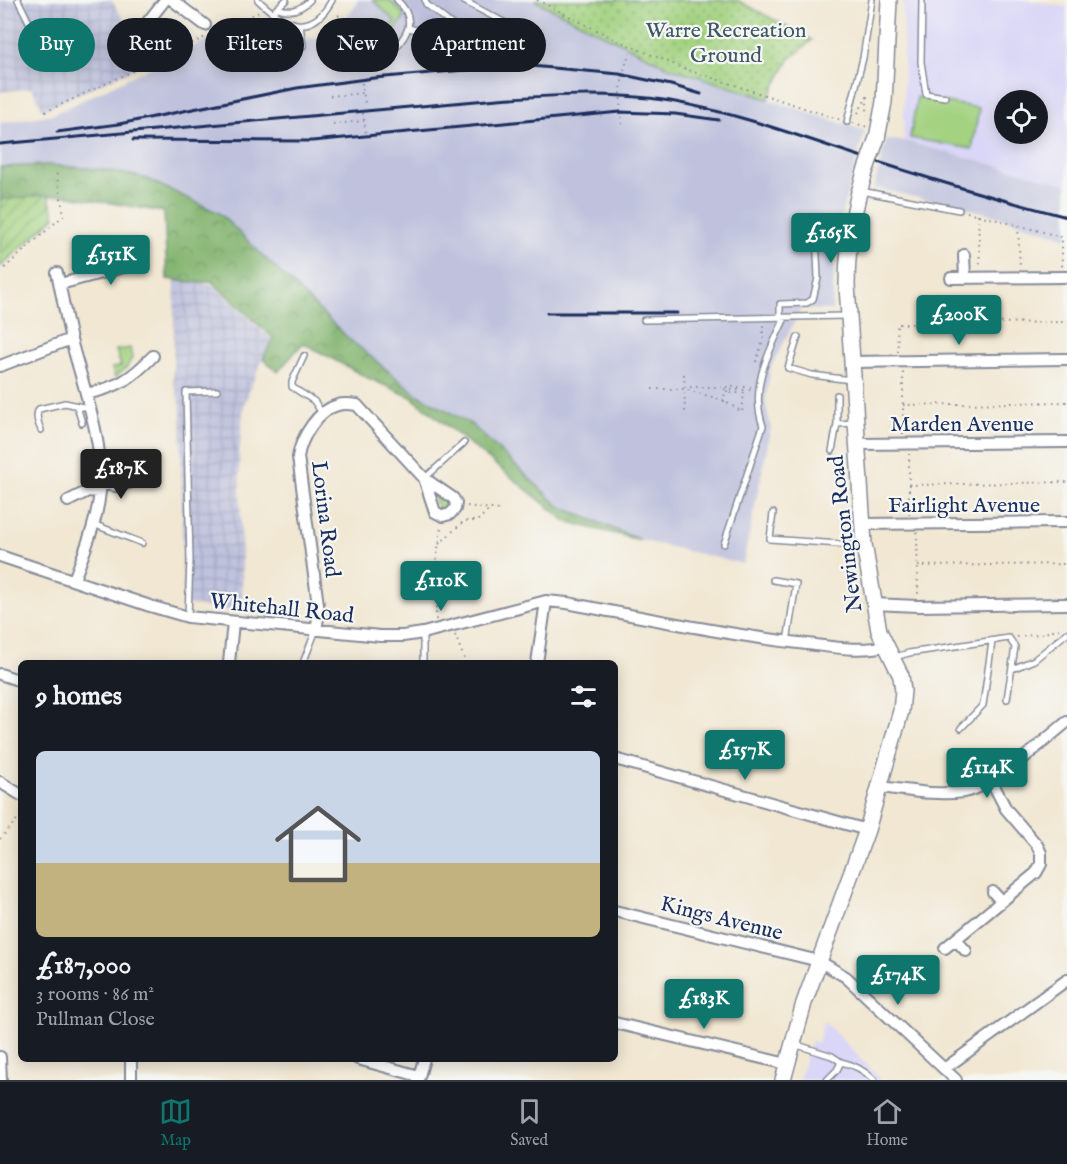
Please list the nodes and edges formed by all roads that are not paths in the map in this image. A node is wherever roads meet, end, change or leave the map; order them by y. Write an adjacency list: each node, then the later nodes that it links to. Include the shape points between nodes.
1 (18, 0): 16 (lane)
2 (165, 0): 17 (street)
3 (172, 0): 22 (street)
4 (258, 0): 15 (lane)
5 (286, 0): 14 (lane)
6 (310, 0): 14 (lane, via 295,10)
7 (332, 0): 21 (lane, via 313,22)
8 (397, 0): 23 (lane, via 410,17)
9 (425, 0): 19 (lane)
10 (462, 0): 20 (lane)
11 (872, 0): 26 (lane)
12 (889, 0): 27 (main road, Newington Road, bridge, via 884,102)
13 (922, 0): 25 (lane, via 924,88 926,94)
14 (278, 9): 15 (lane)
15 (269, 10): 18 (lane)
16 (27, 18)
17 (150, 18)
18 (279, 18)
19 (444, 18)
20 (496, 18)
21 (304, 24)
22 (205, 26)
23 (409, 28): 24 (lane)
24 (399, 41)
25 (945, 97)
26 (850, 122)
27 (859, 191): 28 (lane); 37 (main road, Newington Road, via 847,249)
28 (959, 210)
29 (816, 232): 38 (lane, via 818,278 813,300 780,304)
30 (123, 254): 36 (street, via 124,267)
31 (964, 255): 35 (street)
32 (57, 273): 36 (street)
33 (1064, 277): 35 (street)
34 (951, 278): 35 (street)
35 (965, 278)
36 (60, 284): 41 (street)
37 (848, 316): 38 (lane); 45 (main road, Newington Road)
38 (783, 318): 39 (lane); 73 (lane, via 758,388 763,426)
39 (644, 320)
40 (798, 337): 47 (lane, via 788,368)
41 (71, 339): 46 (street); 49 (street)
42 (153, 356): 49 (street, via 137,373 112,388)
43 (304, 356): 53 (lane, via 292,387 314,401)
44 (1067, 359): 45 (street)
45 (852, 362): 47 (main road, Newington Road)
46 (0, 366)
47 (853, 380): 55 (main road, Newington Road)
48 (217, 391): 81 (lane, via 186,392)
49 (86, 394): 52 (street)
50 (837, 395): 56 (lane)
51 (77, 406): 52 (lane); 54 (lane); 57 (lane, via 65,403 39,409)
52 (89, 406): 62 (street)
53 (323, 415): 64 (street, Lorina Road, via 336,405 357,405); 83 (street, Lorina Road, via 308,431 298,457 319,612)
54 (82, 423)
55 (855, 423): 56 (lane); 60 (main road, Newington Road)
56 (837, 424): 61 (lane)
57 (41, 430)
58 (1067, 442): 60 (street, Marden Avenue)
59 (464, 443): 64 (lane)
60 (856, 444): 71 (main road, Newington Road)
61 (832, 452)
62 (100, 459): 63 (lane); 66 (street)
63 (87, 464)
64 (424, 478): 64 (street, Lorina Road, via 435,512 450,514 456,505 449,493)
65 (139, 480): 66 (street)
66 (100, 488): 67 (street); 70 (street)
67 (68, 501)
68 (773, 513): 74 (lane, via 770,539)
69 (1067, 522): 71 (street, Fairlight Avenue)
70 (93, 524): 72 (lane); 76 (street)
71 (862, 524): 74 (main road, Newington Road)
72 (141, 543)
73 (724, 544)
74 (864, 544): 79 (main road, Newington Road)
75 (0, 556): 76 (street, Whitehall Road)
76 (74, 580): 81 (street, Whitehall Road)
77 (772, 580): 86 (lane, via 796,584)
78 (546, 601): 84 (street, Whitehall Road); 86 (street, Whitehall Road); 92 (street)
79 (873, 604): 80 (street); 88 (main road, Newington Road)
80 (1067, 604)
81 (188, 616): 82 (street, Whitehall Road)
82 (233, 622): 83 (street, Whitehall Road); 89 (street)
83 (316, 630): 84 (street, Whitehall Road, via 380,636); 90 (lane)
84 (423, 633): 91 (lane)
85 (1067, 633): 93 (lane, via 1034,660)
86 (787, 642): 88 (street, Whitehall Road)
87 (992, 642): 88 (lane); 93 (lane, via 1009,638 1015,647); 98 (lane, via 983,705)
88 (889, 652): 102 (main road, Newington Road, via 901,676 903,692)
89 (229, 660)
90 (304, 660)
91 (423, 660)
92 (537, 660)
93 (1012, 669): 96 (lane)
94 (0, 674): 95 (street)
95 (18, 680)
96 (1007, 699)
97 (1067, 722): 101 (street)
98 (962, 728)
99 (618, 760): 104 (street)
100 (0, 782): 103 (street)
101 (992, 782): 102 (street, via 964,792); 106 (street, via 1006,809 1041,853 1036,873)
102 (880, 788): 104 (main road, Newington Road)
103 (18, 793)
104 (867, 830): 111 (main road, Newington Road)
105 (993, 892): 106 (street)
106 (1001, 901): 108 (street)
107 (618, 912): 111 (street, Kings Avenue)
108 (956, 940): 109 (street); 110 (street)
109 (945, 948)
110 (966, 951)
111 (819, 961): 114 (main road, Newington Road); 121 (street, Kings Avenue, via 846,977)
112 (1067, 980): 121 (street)
113 (618, 1024): 120 (street)
114 (793, 1043): 119 (lane); 120 (main road, Newington Road)
115 (0, 1057): 123 (street)
116 (131, 1062): 124 (street)
117 (368, 1062): 122 (street)
118 (423, 1062): 122 (street)
119 (841, 1062): 126 (lane); 127 (lane, via 867,1072)
120 (787, 1064): 125 (main road, Newington Road)
121 (944, 1069): 128 (street, Kings Avenue)
122 (419, 1078)
123 (1, 1080)
124 (132, 1080)
125 (783, 1080)
126 (827, 1080)
127 (874, 1080)
128 (956, 1080)

